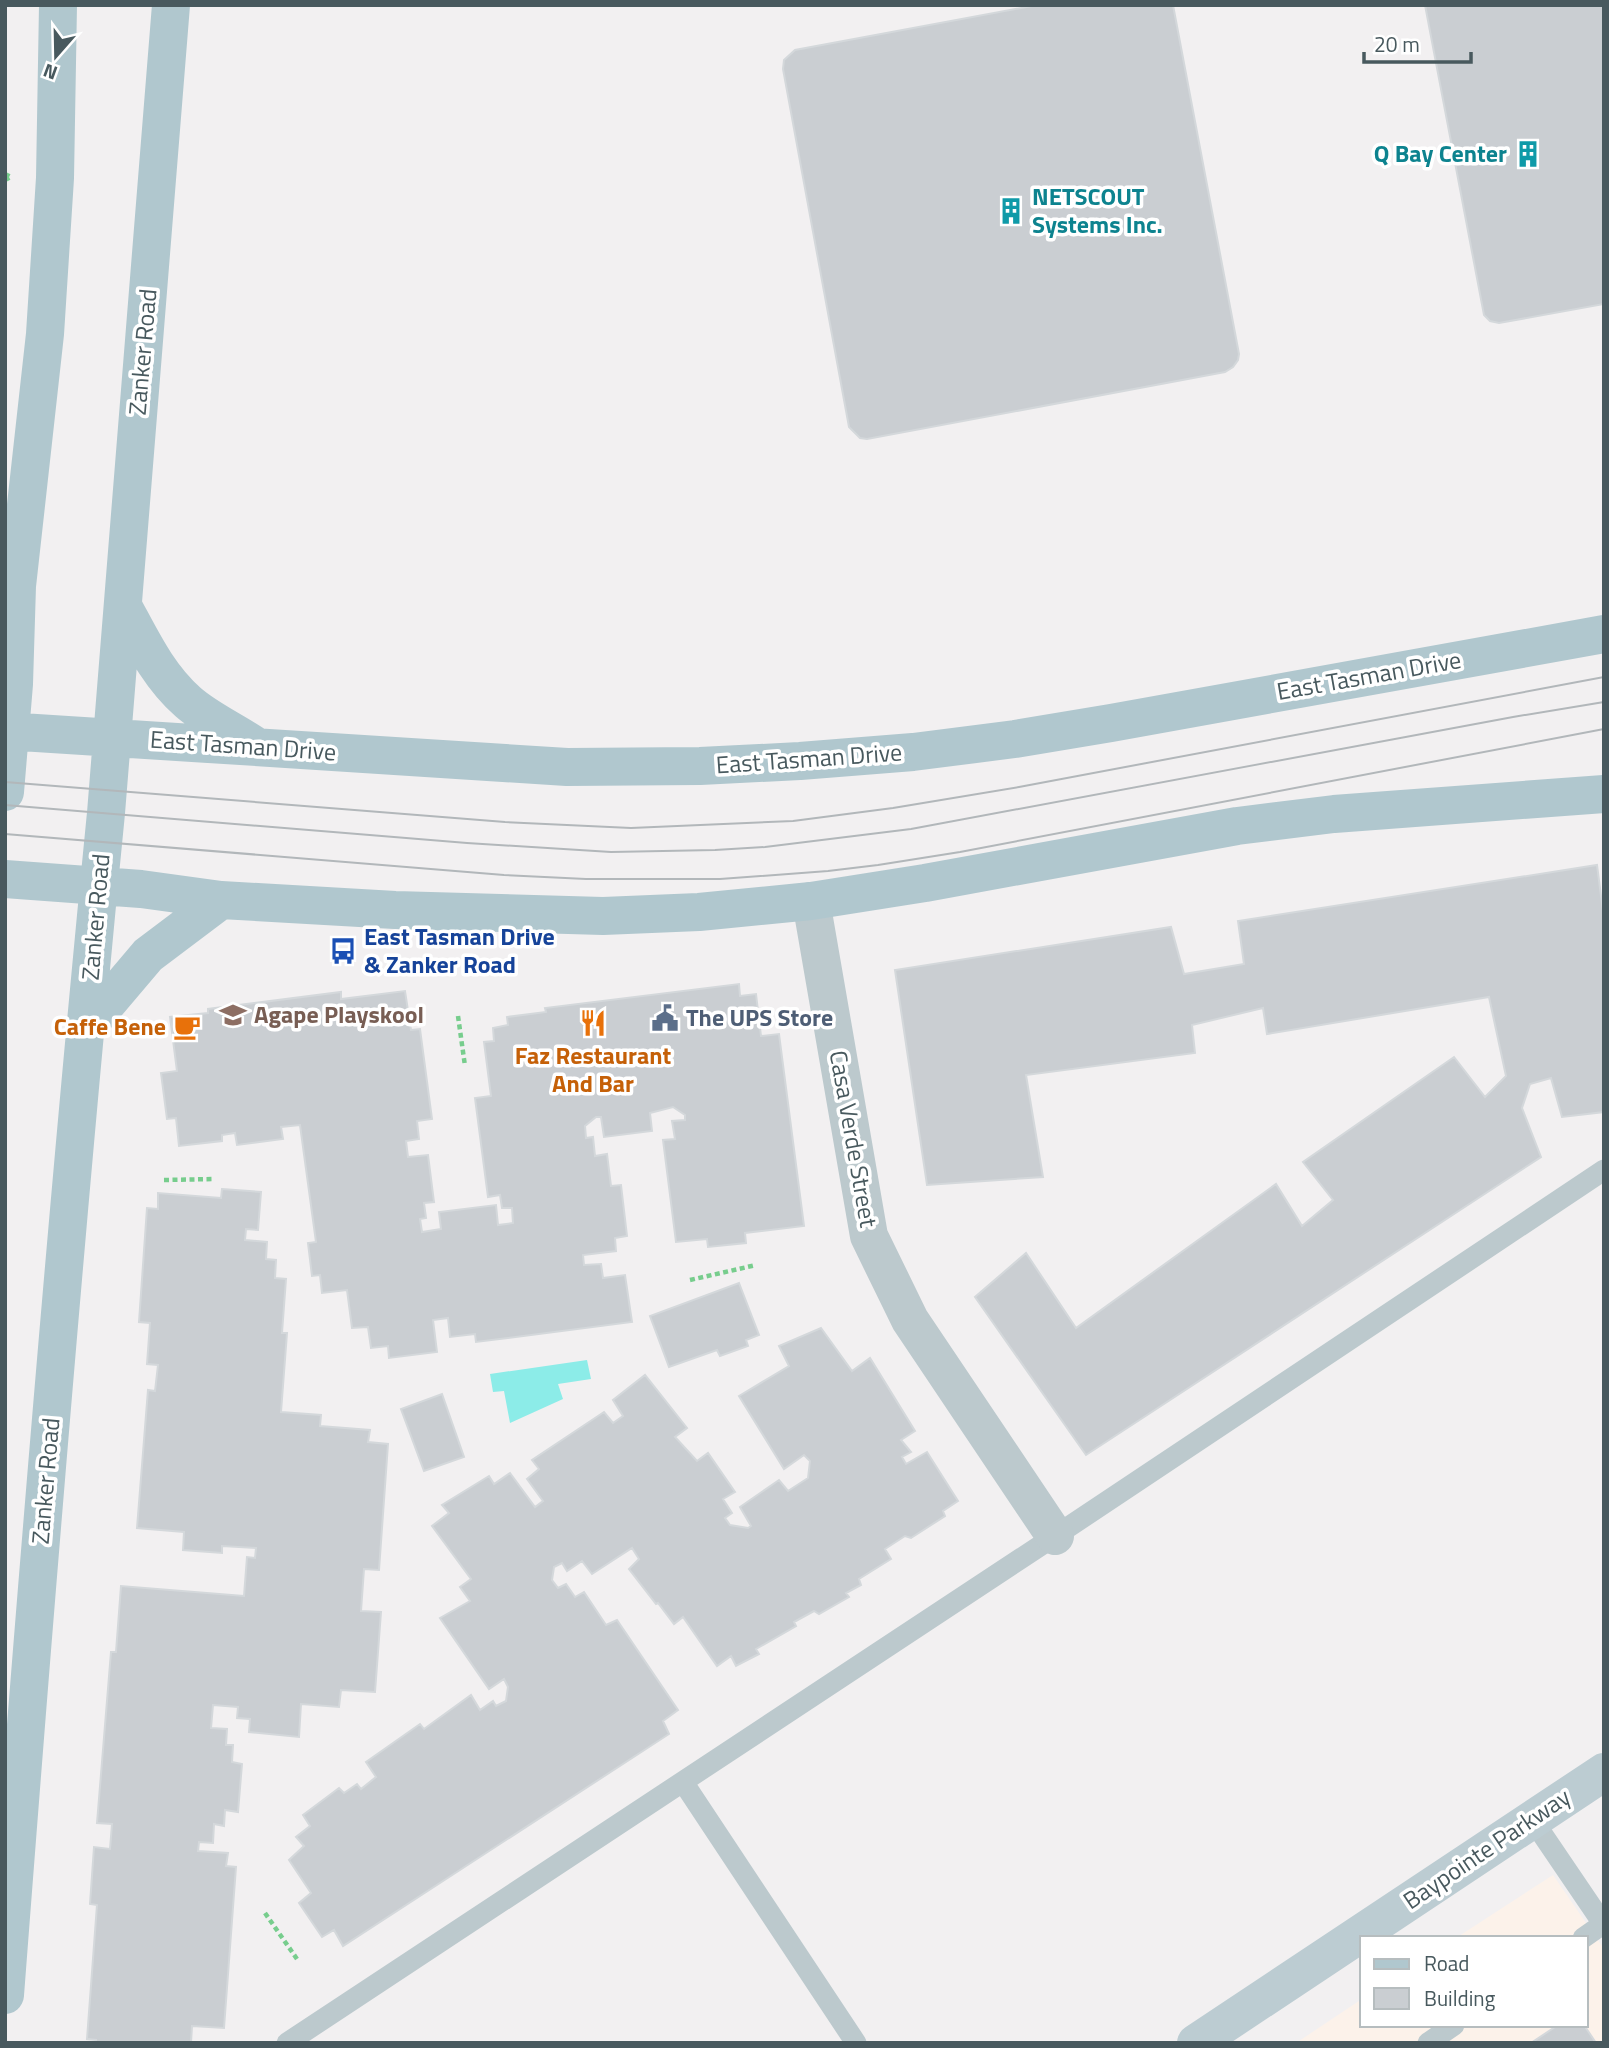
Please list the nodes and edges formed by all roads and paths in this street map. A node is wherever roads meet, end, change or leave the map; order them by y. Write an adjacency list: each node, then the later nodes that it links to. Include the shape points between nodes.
1 (58, 5): 5 (main road, via 46,334)
2 (170, 5): 6 (main road, Zanker Road)
3 (5, 174): 4 (path, via 11,177)
4 (5, 180)
5 (11, 594): 8 (main road, via 13,684)
6 (123, 606): 9 (main road, Zanker Road); 10 (main road, via 153,661 188,703)
7 (1604, 634): 10 (main road, East Tasman Drive, via 1111,723 900,753 700,766 567,767)
8 (7, 731): 9 (main road, East Tasman Drive); 11 (main road)
9 (112, 738): 10 (main road, East Tasman Drive); 14 (main road, Zanker Road)
10 (256, 746)
11 (5, 792)
12 (1604, 794): 16 (main road, via 1334,814 1237,826)
13 (5, 879): 14 (main road)
14 (100, 887): 15 (main road); 18 (main road, Zanker Road)
15 (221, 900): 16 (main road, via 603,916); 18 (main road, via 148,955)
16 (811, 901): 25 (street, Casa Verde Street, via 869,1236 910,1321)
17 (458, 1016): 19 (path)
18 (87, 1027): 33 (main road, Zanker Road)
19 (465, 1066)
20 (1604, 1170): 25 (lane)
21 (214, 1179): 22 (path)
22 (164, 1180)
23 (756, 1265): 24 (path)
24 (690, 1280)
25 (1055, 1536): 27 (lane)
26 (1604, 1772): 28 (main road, Baypointe Parkway)
27 (683, 1782): 35 (lane); 36 (lane)
28 (1532, 1819): 30 (lane); 37 (main road, Baypointe Parkway)
29 (265, 1913): 32 (path)
30 (1603, 1925): 31 (lane)
31 (1586, 1936)
32 (297, 1959)
33 (5, 1995)
34 (1451, 2027): 38 (lane)
35 (287, 2043)
36 (856, 2043)
37 (1196, 2043)
38 (1428, 2043)

